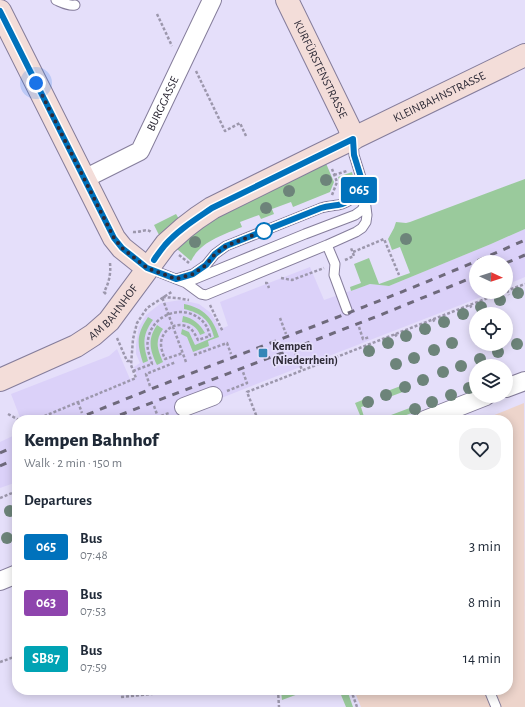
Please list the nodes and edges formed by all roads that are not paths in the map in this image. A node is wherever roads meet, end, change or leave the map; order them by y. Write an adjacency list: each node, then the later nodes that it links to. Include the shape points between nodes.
1 (56, 0): 4 (lane)
2 (212, 0): 8 (street, BURGGASSE, via 140,151)
3 (287, 0): 7 (street, KURFÜRSTENSTRASSE)
4 (75, 5)
5 (0, 11): 8 (street)
6 (525, 55): 7 (street, KLEINBAHNSTRASSE)
7 (353, 139): 9 (lane, via 354,155); 12 (street, AM BAHNHOF, via 197,218 166,244)
8 (84, 178): 12 (street, via 114,238 122,248)
9 (363, 184): 10 (lane); 13 (lane, via 357,194 344,204 321,208 226,246 193,274)
10 (366, 201): 11 (lane, via 366,222 362,228); 14 (lane, via 362,210 355,215)
11 (327, 245): 14 (lane, via 205,299); 15 (lane, via 335,264 334,275)
12 (147, 268): 13 (lane); 16 (street, AM BAHNHOF, via 109,321 93,335 76,346)
13 (176, 279): 14 (lane)
14 (186, 283)
15 (347, 310)
16 (0, 380)
17 (525, 381): 18 (street)
18 (513, 385)
19 (213, 396): 21 (street)
20 (469, 403): 22 (street)
21 (184, 407)
22 (438, 415)
23 (12, 576): 24 (street)
24 (0, 581)
25 (491, 695): 26 (lane)
26 (496, 707)

